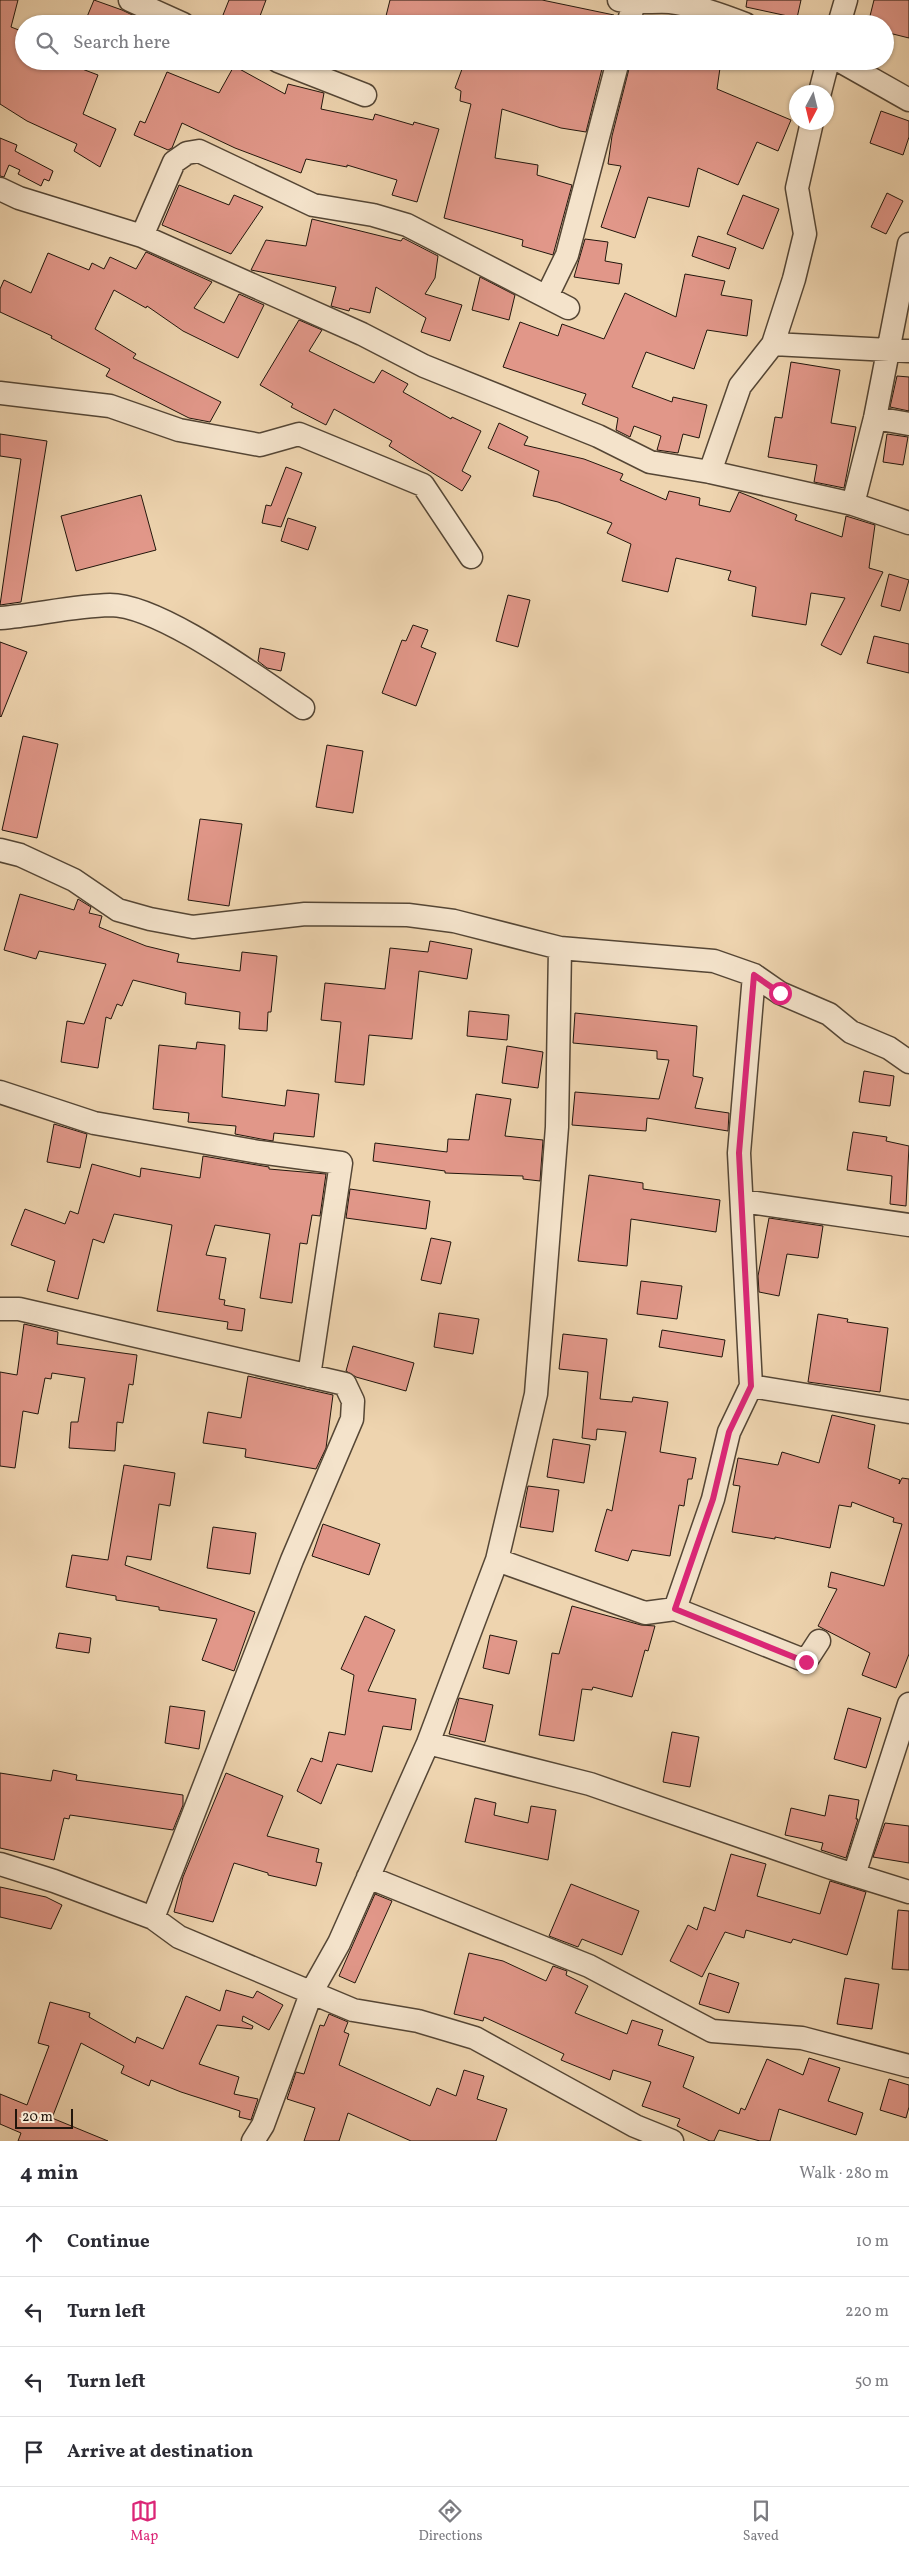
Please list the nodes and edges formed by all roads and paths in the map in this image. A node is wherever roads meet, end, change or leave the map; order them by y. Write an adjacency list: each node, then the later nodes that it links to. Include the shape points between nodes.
1 (130, 0): 4 (street)
2 (846, 0): 6 (street)
3 (627, 9): 5 (street, via 677,4)
4 (163, 15)
5 (715, 15)
6 (842, 15)
7 (301, 70): 12 (street)
8 (616, 70): 18 (street, via 567,255)
9 (826, 70): 11 (street)
10 (856, 70): 13 (street)
11 (822, 85)
12 (365, 95)
13 (909, 100)
14 (810, 130): 20 (street, via 797,188 805,234)
15 (0, 189): 16 (street, via 19,198)
16 (142, 236): 18 (street, via 174,162 187,153 199,151 313,205 373,215 408,225); 25 (street, via 362,334 424,366 598,436 650,462)
17 (909, 244): 21 (street)
18 (547, 296): 19 (street)
19 (568, 308)
20 (774, 344): 21 (street); 25 (street, via 740,386)
21 (899, 350): 23 (street)
22 (0, 393): 28 (street, via 110,406 179,430 260,445 299,434 423,486)
23 (875, 418): 24 (street); 26 (street)
24 (909, 424)
25 (710, 472): 26 (street)
26 (853, 504): 27 (street)
27 (909, 523)
28 (471, 557)
29 (0, 618): 30 (street, via 111,605 130,609 171,624)
30 (303, 708)
31 (0, 850): 32 (street, via 20,855 74,880 118,910 193,927 305,914 408,915 454,921)
32 (560, 948): 33 (street, via 714,961); 42 (street, via 557,1127 536,1394)
33 (754, 975): 34 (street, via 780,993 829,1014 851,1032 889,1048); 36 (street, via 739,1153)
34 (909, 1062)
35 (0, 1092): 39 (street, via 94,1123 259,1152 340,1162)
36 (742, 1201): 37 (street); 40 (street)
37 (909, 1226)
38 (0, 1309): 39 (street, via 19,1308)
39 (309, 1376): 51 (street, via 345,1384 353,1401 352,1419 292,1560)
40 (751, 1386): 41 (street); 43 (street, via 729,1432 713,1499)
41 (909, 1412)
42 (497, 1560): 43 (street, via 645,1613); 46 (street)
43 (675, 1609): 44 (street, via 806,1662)
44 (819, 1642)
45 (909, 1704): 48 (street)
46 (428, 1743): 48 (street, via 590,1784); 49 (street)
47 (0, 1864): 51 (street)
48 (854, 1875): 50 (street)
49 (368, 1877): 52 (street, via 339,1943); 53 (street, via 589,1966 712,2031 802,2038)
50 (909, 1892)
51 (153, 1918): 52 (street, via 178,1937)
52 (312, 1991): 54 (street, via 263,2125); 55 (street, via 353,2010 418,2022 475,2038 635,2126)
53 (909, 2066)
54 (253, 2141)
55 (672, 2141)

